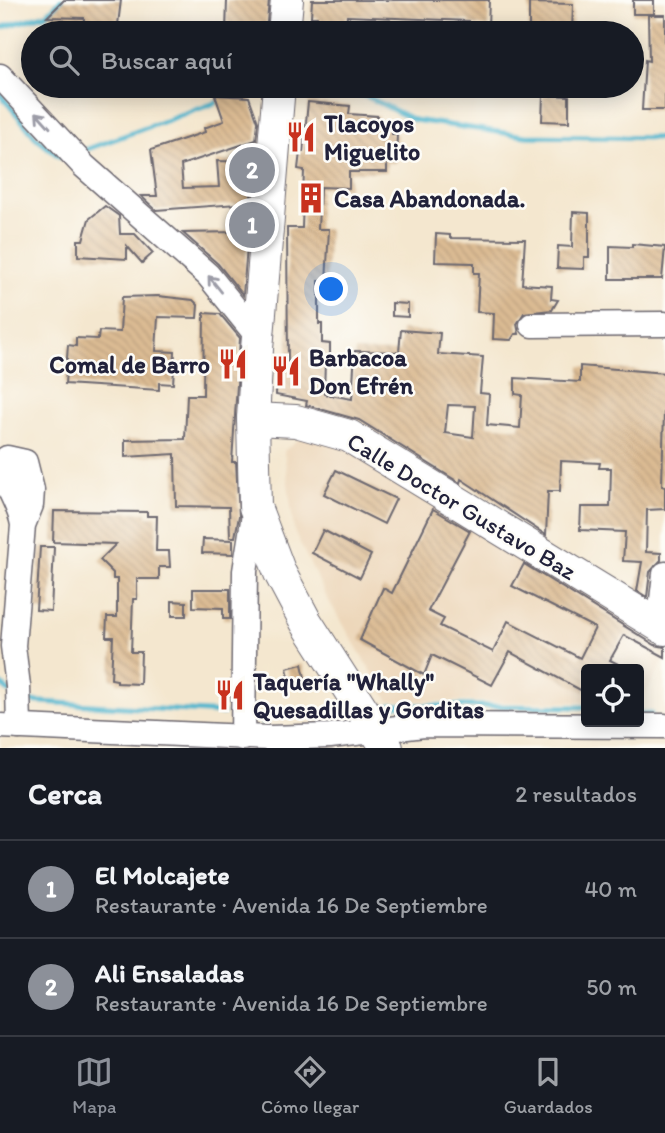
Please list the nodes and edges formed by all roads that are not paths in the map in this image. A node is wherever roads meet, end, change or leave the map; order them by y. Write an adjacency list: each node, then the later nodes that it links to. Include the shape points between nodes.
1 (287, 0): 2 (main road)
2 (285, 21)
3 (0, 76): 7 (street, one-way to 3, via 208,275 84,166)
4 (277, 98): 7 (main road)
5 (665, 324): 6 (street)
6 (532, 325)
7 (258, 337): 8 (main road)
8 (253, 419): 9 (main road); 12 (main road, Calle Doctor Gustavo Baz, via 296,421 349,436)
9 (255, 507): 15 (street, via 245,571); 16 (main road, via 306,622)
10 (23, 525): 13 (street, via 13,646)
11 (665, 574): 12 (street)
12 (662, 627)
13 (14, 713): 17 (street)
14 (665, 726): 16 (street, via 424,725)
15 (243, 738): 16 (street); 17 (street)
16 (381, 739)
17 (176, 742)

